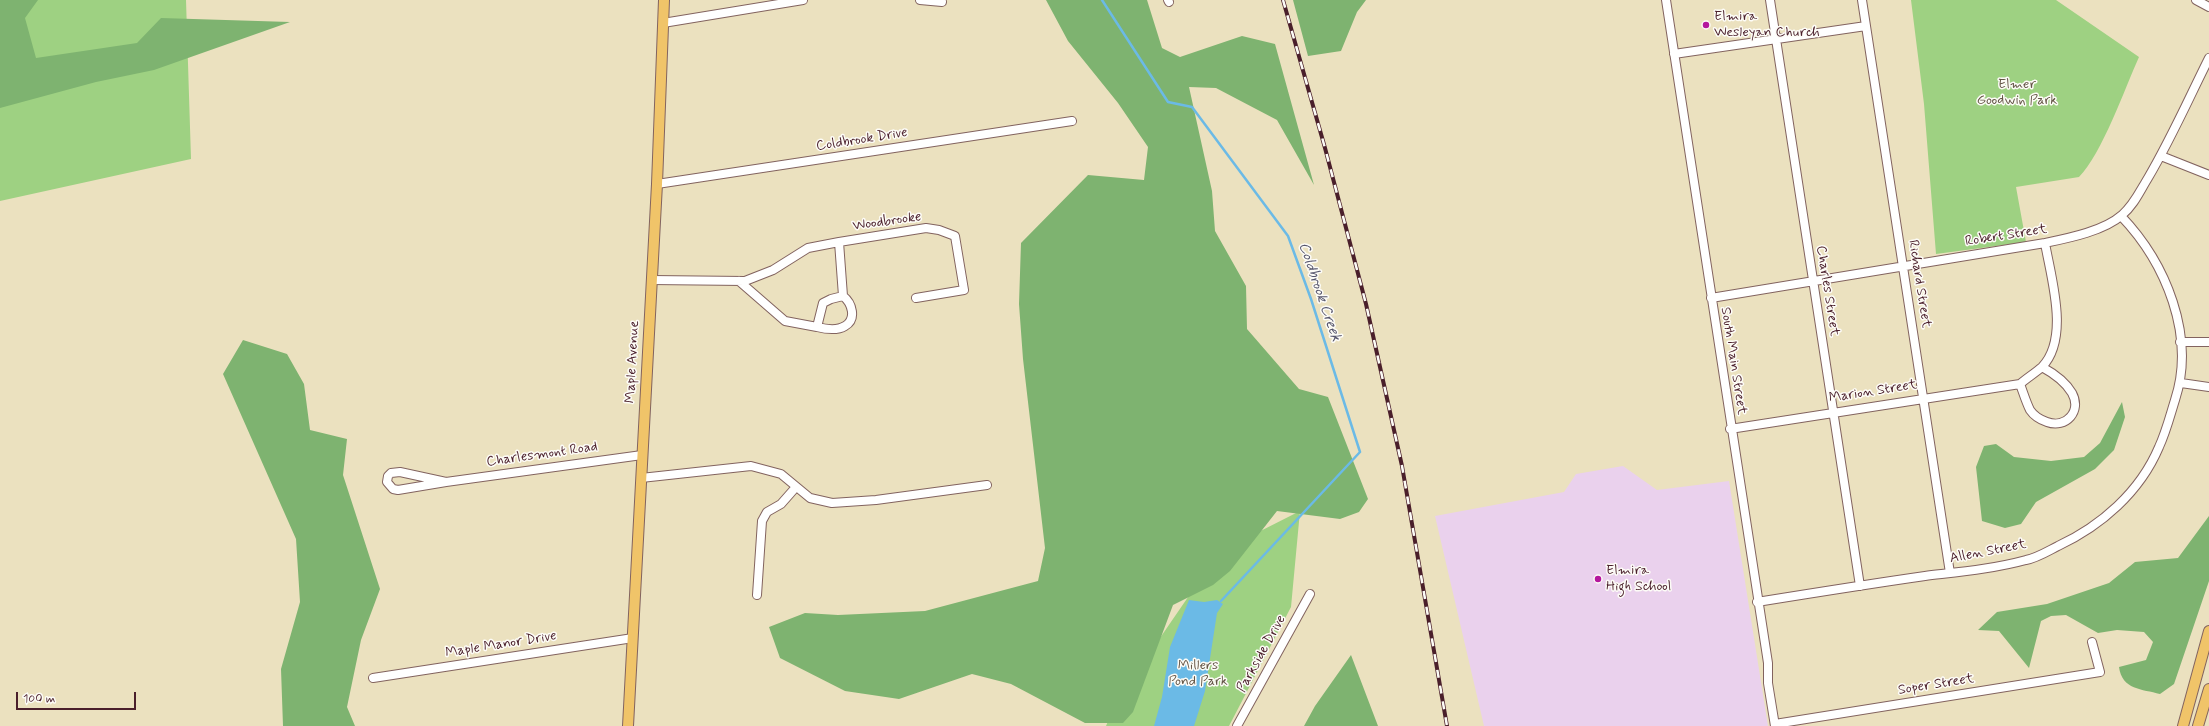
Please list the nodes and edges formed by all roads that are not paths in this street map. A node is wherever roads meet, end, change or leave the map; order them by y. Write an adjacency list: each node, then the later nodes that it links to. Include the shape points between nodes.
1 (664, 0): 10 (main road, Maple Avenue)
2 (803, 0): 10 (street)
3 (920, 0): 8 (street)
4 (1666, 0): 13 (street, South Main Street)
5 (1770, 0): 12 (street, Charles Street)
6 (1862, 0): 11 (street, Richard Street)
7 (2196, 0): 9 (street)
8 (942, 2)
9 (2209, 7)
10 (663, 23): 18 (main road, Maple Avenue)
11 (1866, 26): 12 (street); 22 (street, Richard Street)
12 (1776, 40): 13 (street); 25 (street, Charles Street)
13 (1674, 54): 28 (street, South Main Street)
14 (2209, 58): 16 (street, Robert Street)
15 (1072, 121): 18 (street, Coldbrook Drive)
16 (2161, 156): 17 (street); 19 (street, Robert Street, via 2132,205)
17 (2209, 175)
18 (657, 184): 23 (main road, Maple Avenue)
19 (2121, 216): 21 (street, Robert Street, via 2074,237); 30 (street, Allen Street, via 2148,249 2168,286 2175,306)
20 (839, 242): 24 (street, Woodbrooke, via 808,248 773,270); 26 (street, Woodbrooke); 27 (street, Woodbrooke, via 926,228 955,236 964,290)
21 (2046, 243): 22 (street, Robert Street); 32 (street, Marion Street, via 2057,316 2056,339)
22 (1903, 266): 25 (street, Robert Street); 36 (street, Richard Street)
23 (652, 280): 24 (street, Woodbrooke); 39 (main road, Maple Avenue)
24 (739, 281): 29 (street, Woodbrooke, via 785,321)
25 (1812, 282): 28 (street, Robert Street); 37 (street, Charles Street)
26 (843, 296): 29 (street, via 823,303); 29 (street, Woodbrooke, via 851,307 852,315 849,322 835,329)
27 (916, 298)
28 (1711, 298): 38 (street, South Main Street)
29 (817, 327)
30 (2180, 342): 31 (street); 33 (street, Allen Street)
31 (2209, 342)
32 (2042, 367): 34 (street, Marion Street); 34 (street, via 2061,380 2072,393 2076,408 2073,416 2054,425 2040,420 2031,411)
33 (2181, 383): 35 (street); 44 (street, Allen Street, via 2159,449 2137,484 2108,515 2074,539 2027,560)
34 (2020, 384): 36 (street, Marion Street)
35 (2209, 387)
36 (1924, 397): 37 (street, Marion Street); 44 (street, Richard Street)
37 (1833, 412): 38 (street, Marion Street); 45 (street, Charles Street)
38 (1730, 429): 48 (street, South Main Street)
39 (642, 455): 40 (main road, Maple Avenue); 41 (street, Charlesmont Road)
40 (641, 478): 43 (street, via 751,466 781,474); 50 (main road, Maple Avenue)
41 (446, 482): 41 (street, Charlesmont Road, via 400,472 391,473 387,482 398,490)
42 (987, 485): 43 (street, via 876,500 832,503 810,498)
43 (796, 487): 47 (street, via 781,504 767,512 762,521)
44 (1950, 573): 45 (street, Allen Street)
45 (1860, 586): 48 (street, Allen Street)
46 (1310, 594): 56 (street, Parkside Drive)
47 (757, 595)
48 (1757, 602): 54 (street, South Main Street, via 1768,663 1768,683)
49 (2209, 631): 57 (main road)
50 (633, 638): 52 (street, Maple Manor Drive); 55 (main road, Maple Avenue)
51 (2092, 642): 54 (street, Soper Street, via 2100,672)
52 (373, 678)
53 (2209, 688): 58 (main road)
54 (1775, 725)
55 (628, 726)
56 (1237, 726)
57 (2183, 726)
58 (2198, 726)

